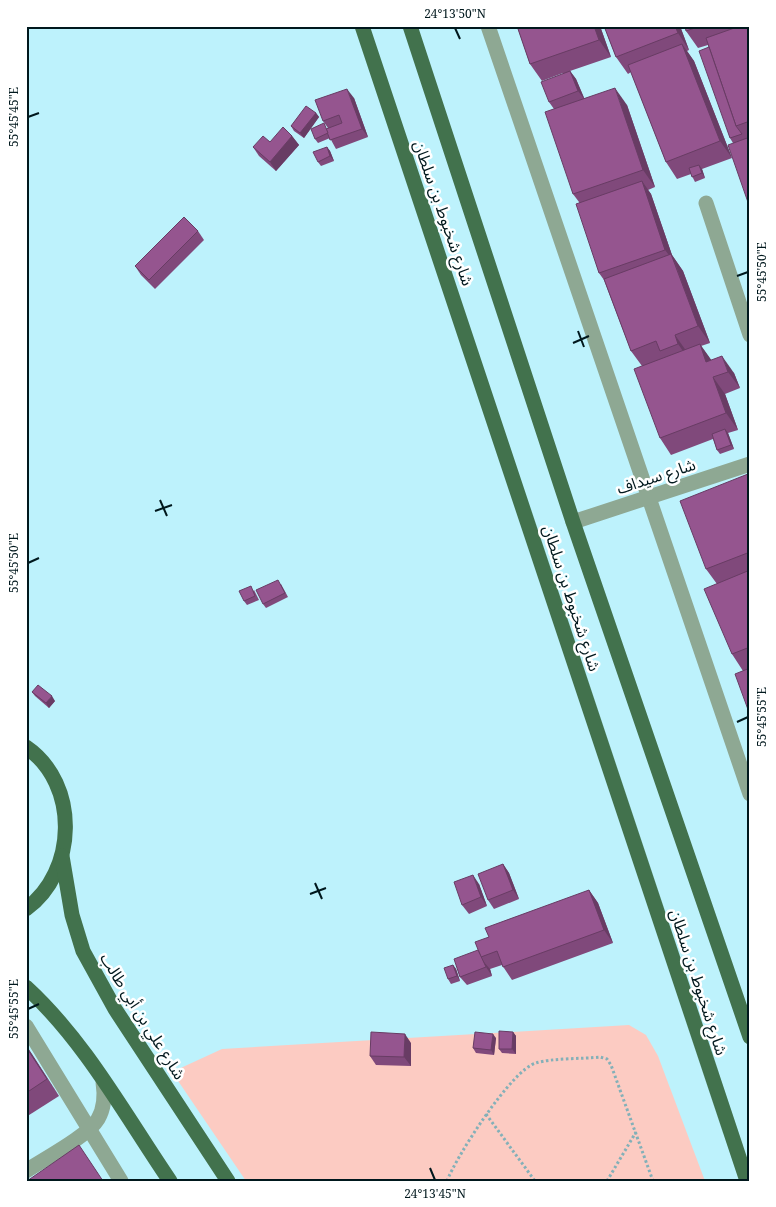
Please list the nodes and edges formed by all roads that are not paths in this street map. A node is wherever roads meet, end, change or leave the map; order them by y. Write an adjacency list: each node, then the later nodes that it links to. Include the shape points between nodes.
1 (362, 26): 22 (main road, شارع شخبوط بن سلطان)
2 (410, 26): 8 (main road, شارع شخبوط بن سلطان)
3 (488, 26): 7 (street)
4 (706, 203): 5 (street)
5 (750, 335)
6 (750, 464): 7 (street, شارع سيداف)
7 (649, 496): 8 (street, شارع سيداف); 10 (street)
8 (572, 522): 15 (main road, شارع شخبوط بن سلطان)
9 (26, 747): 11 (main road, via 46,767 58,787 66,833)
10 (750, 794)
11 (62, 856): 12 (main road, via 51,882); 21 (main road, شارع علي بن أبي طالب, via 82,951 115,1009)
12 (26, 909)
13 (26, 987): 16 (main road, via 52,1011)
14 (26, 1026): 17 (street)
15 (750, 1037)
16 (103, 1082): 17 (street, via 103,1108); 20 (main road)
17 (89, 1130): 18 (street); 19 (street)
18 (26, 1171)
19 (121, 1181)
20 (170, 1181)
21 (228, 1181)
22 (747, 1181)

